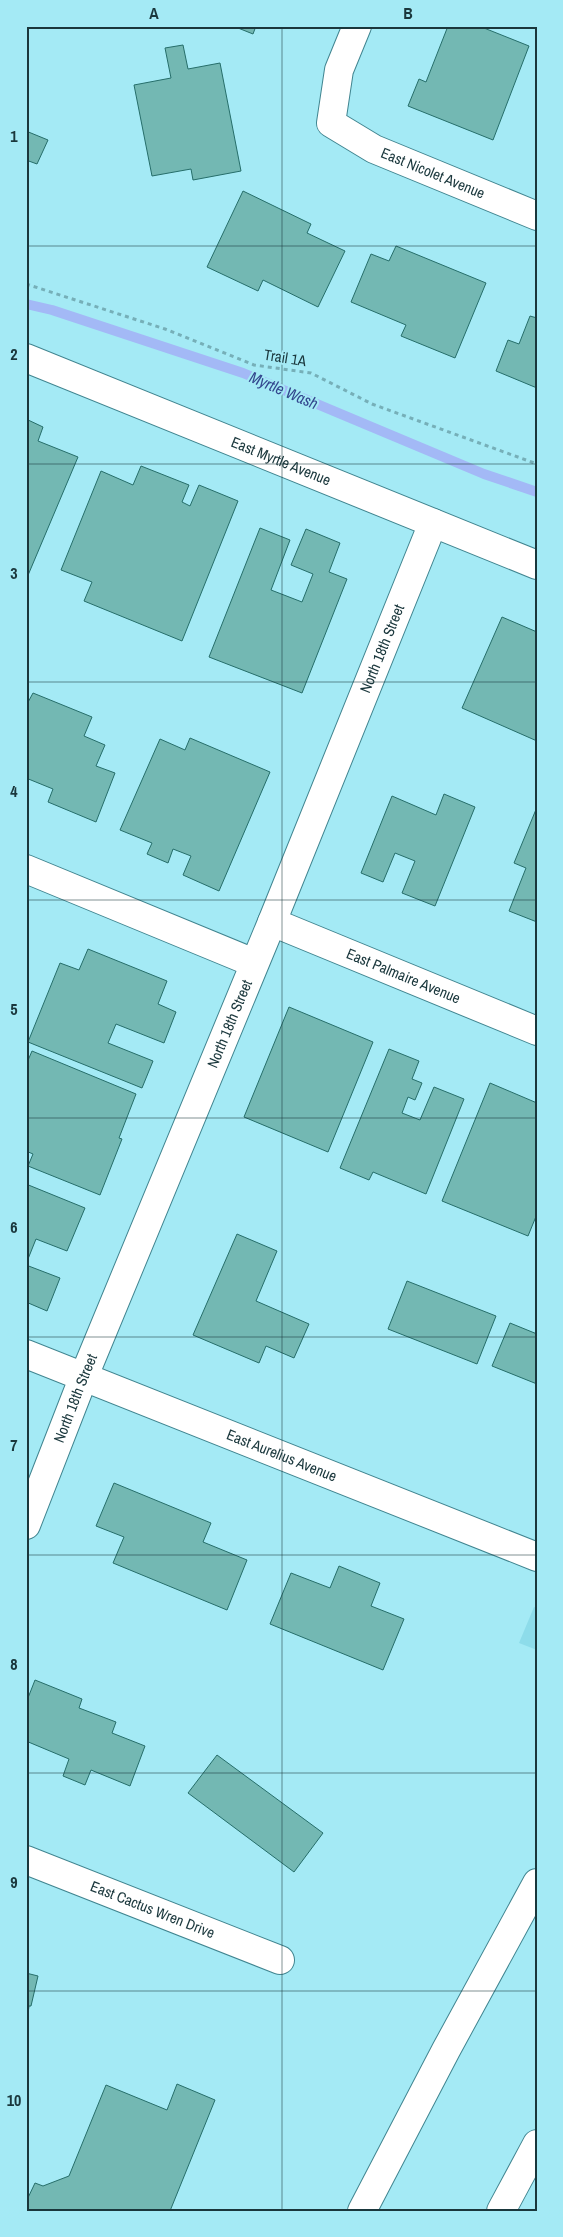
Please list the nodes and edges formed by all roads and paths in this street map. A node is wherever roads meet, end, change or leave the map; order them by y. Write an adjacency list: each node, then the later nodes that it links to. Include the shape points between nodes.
1 (357, 26): 2 (main road, East Nicolet Avenue, via 340,70 331,123 374,150)
2 (537, 216)
3 (26, 284): 5 (path, Trail 1A, via 165,329 254,365 311,373 372,404)
4 (26, 358): 6 (main road, East Myrtle Avenue)
5 (537, 464)
6 (433, 523): 7 (main road, East Myrtle Avenue); 9 (main road, North 18th Street)
7 (537, 565)
8 (26, 869): 10 (main road)
9 (272, 922): 10 (main road, North 18th Street); 11 (main road, East Palmaire Avenue)
10 (254, 963): 13 (main road, North 18th Street)
11 (537, 1031)
12 (26, 1354): 13 (main road, East Aurelius Avenue)
13 (84, 1376): 14 (main road, North 18th Street); 15 (main road, East Aurelius Avenue)
14 (26, 1524)
15 (537, 1557)
16 (26, 1860): 18 (main road, East Cactus Wren Drive)
17 (537, 1883): 20 (main road)
18 (280, 1960)
19 (537, 2144): 21 (main road)
20 (363, 2210)
21 (501, 2211)

